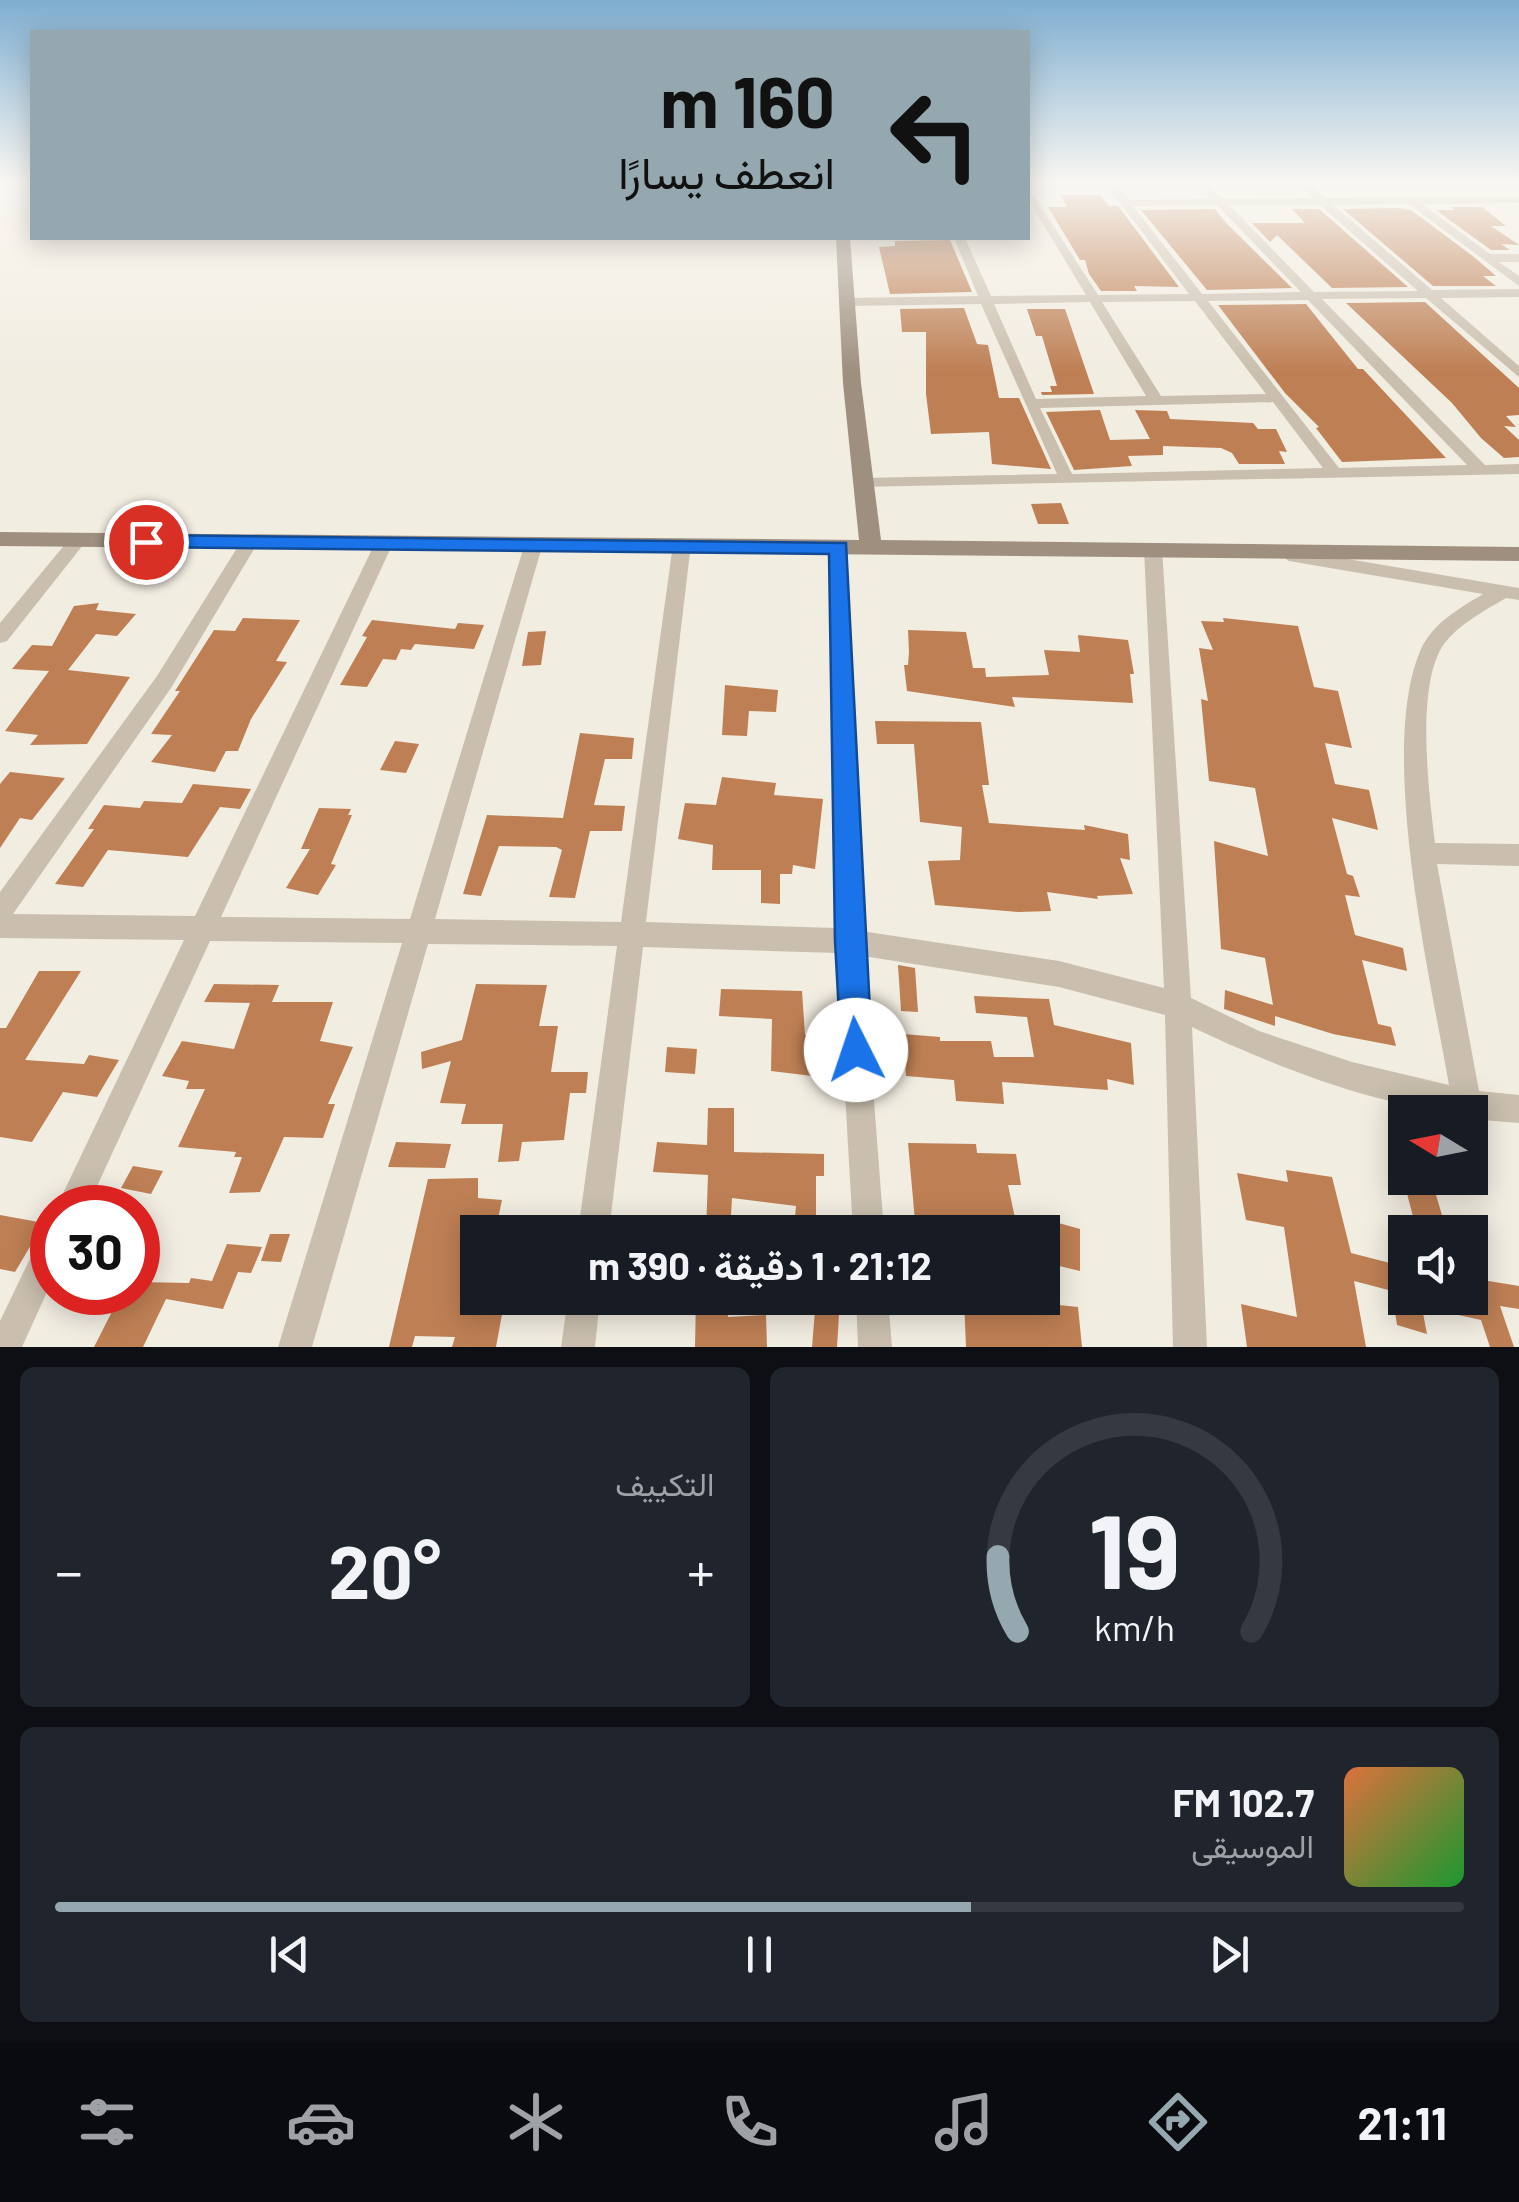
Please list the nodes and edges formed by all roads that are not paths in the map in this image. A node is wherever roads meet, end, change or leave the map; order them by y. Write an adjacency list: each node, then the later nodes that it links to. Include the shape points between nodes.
1 (844, 246): 16 (main road)
2 (962, 246): 17 (street)
3 (1061, 246): 15 (street)
4 (1156, 246): 14 (street)
5 (1262, 246): 13 (street)
6 (1372, 246): 12 (street)
7 (1472, 246): 8 (street)
8 (1488, 258): 9 (street); 10 (street)
9 (1519, 258)
10 (1519, 282)
11 (1519, 293): 12 (street)
12 (1426, 294): 13 (street); 18 (street)
13 (1311, 296): 14 (street); 23 (street)
14 (1196, 298): 15 (street); 19 (street)
15 (1092, 300): 17 (street); 20 (street)
16 (848, 302): 17 (street); 26 (main road)
17 (985, 302): 21 (street)
18 (1519, 373)
19 (1273, 398): 20 (street); 24 (street)
20 (1156, 400): 21 (street)
21 (1031, 404): 25 (street)
22 (1519, 469): 23 (street)
23 (1480, 470): 24 (street)
24 (1334, 474): 25 (street)
25 (1068, 479): 26 (street)
26 (862, 483): 33 (main road)
27 (0, 539): 28 (main road)
28 (77, 541): 30 (main road); 39 (street)
29 (384, 542): 30 (main road); 31 (main road); 44 (street)
30 (248, 544): 42 (street, via 164,682)
31 (534, 544): 32 (main road); 45 (street)
32 (682, 544): 34 (main road); 46 (street)
33 (871, 547): 34 (main road); 35 (main road)
34 (838, 548): 47 (street)
35 (1153, 549): 36 (main road); 48 (street)
36 (1267, 551): 37 (main road); 38 (street)
37 (1519, 554)
38 (1510, 593): 40 (street, via 1461,616 1432,646 1423,668 1416,722)
39 (0, 636)
40 (1423, 853): 41 (street); 50 (street)
41 (1519, 855)
42 (0, 912)
43 (0, 926): 44 (street)
44 (203, 929): 45 (street); 53 (street)
45 (419, 932): 46 (street); 60 (street)
46 (631, 934): 47 (street); 54 (street)
47 (849, 941): 48 (street, via 1059,974); 55 (street)
48 (1178, 1006): 49 (street, via 1255,1043); 63 (street)
49 (1431, 1095)
50 (1465, 1095)
51 (1488, 1106): 52 (street)
52 (1519, 1109)
53 (82, 1185)
54 (595, 1215)
55 (867, 1215)
56 (30, 1293): 59 (street)
57 (582, 1315): 61 (street)
58 (873, 1315): 62 (street)
59 (5, 1347)
60 (295, 1347)
61 (578, 1347)
62 (876, 1347)
63 (1190, 1347)

